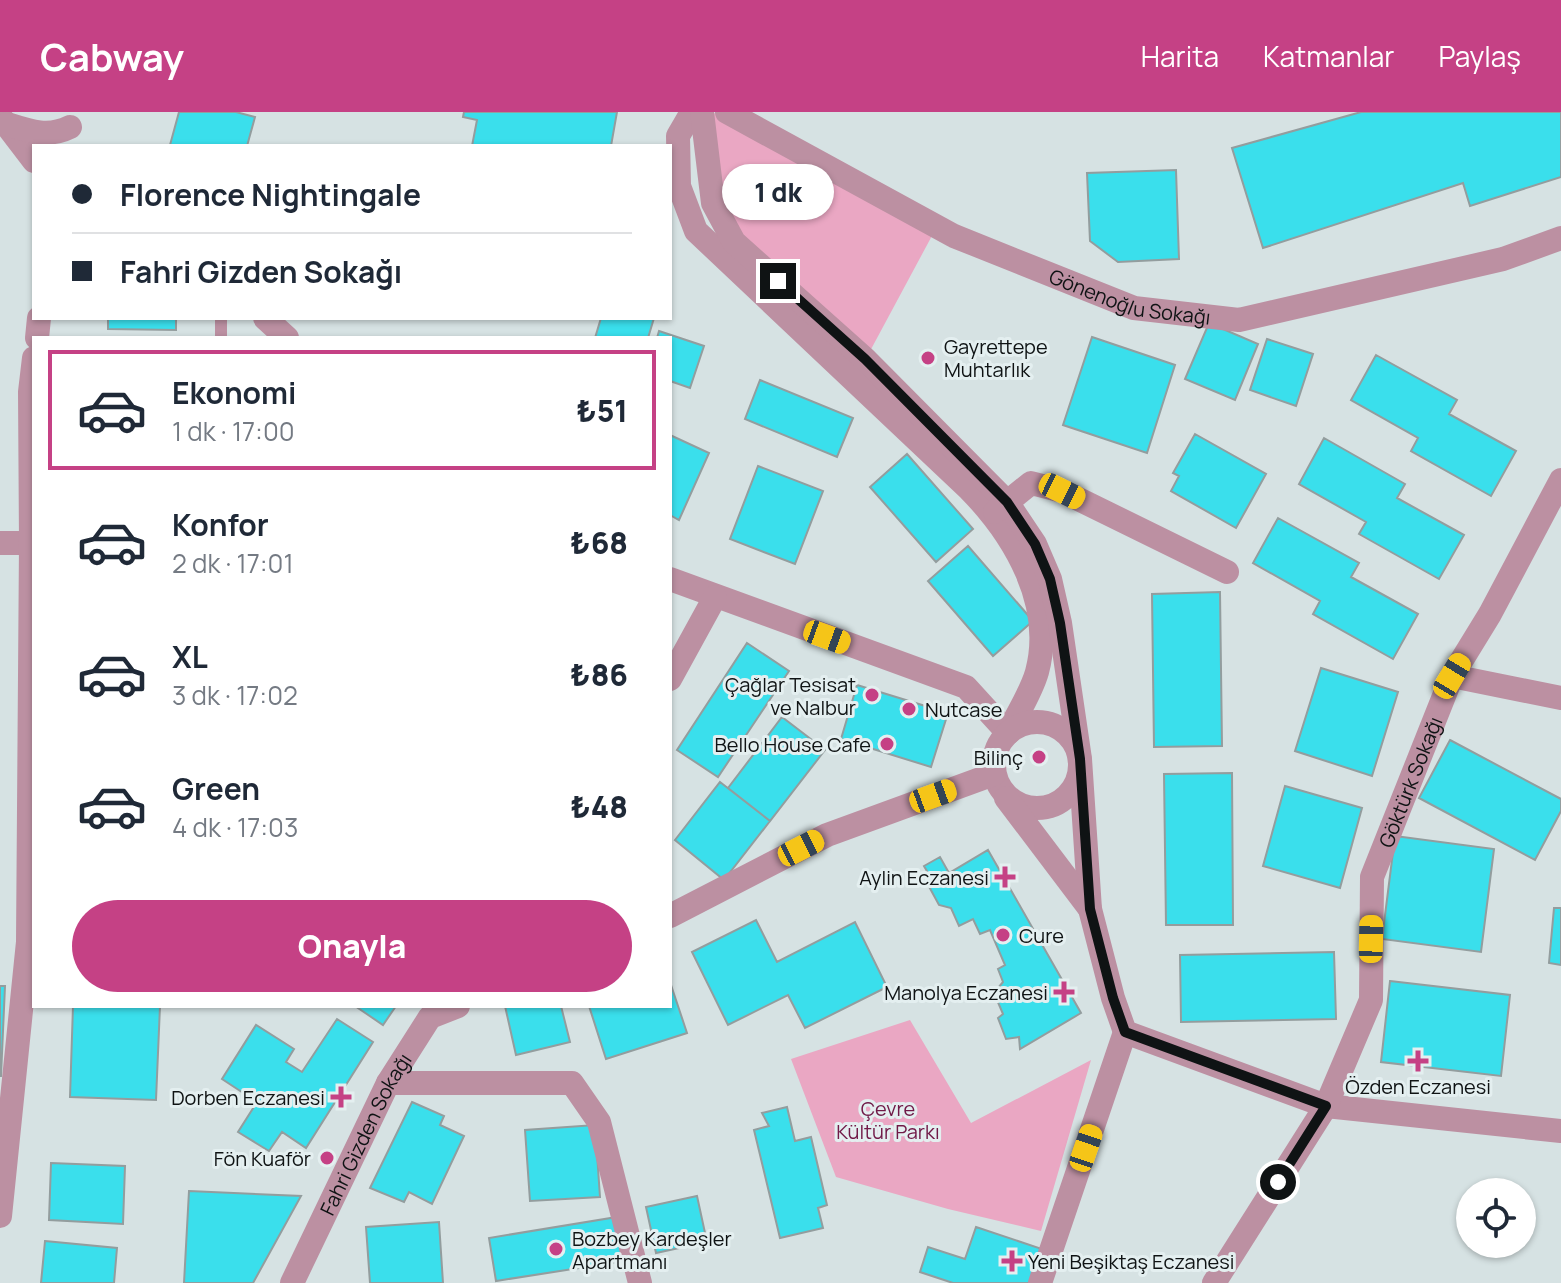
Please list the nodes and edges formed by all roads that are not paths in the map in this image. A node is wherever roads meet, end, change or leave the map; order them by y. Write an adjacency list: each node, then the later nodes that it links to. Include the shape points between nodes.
1 (692, 112): 12 (street, via 678,136 679,186 696,231)
2 (702, 112): 12 (street, via 713,203 734,242 865,359)
3 (727, 112): 7 (street, Gönenoğlu Sokağı, via 954,236 1134,308 1239,320 1503,259)
4 (4, 121): 5 (street, via 34,133); 6 (street)
5 (72, 128)
6 (32, 159)
7 (1561, 238)
8 (267, 320): 9 (street)
9 (285, 336)
10 (32, 375): 14 (street)
11 (1561, 480): 19 (street, Göktürk Sokağı)
12 (1000, 508): 15 (street, via 1031,483 1062,491); 21 (street, via 1040,605 1043,642 1036,675); 22 (street, via 1035,544 1050,579)
13 (0, 543): 14 (street)
14 (31, 543): 31 (street, via 28,942)
15 (1227, 572)
16 (672, 580): 17 (street)
17 (715, 597): 18 (street); 21 (street, via 966,687)
18 (672, 675)
19 (1452, 676): 20 (street); 29 (street, Göktürk Sokağı, via 1372,877 1371,1000)
20 (1561, 698)
21 (1008, 733): 22 (street, via 1032,723 1057,727 1068,735); 23 (street, via 994,759)
22 (1080, 759): 23 (street, via 1074,788 1051,806 1022,806); 24 (street)
23 (998, 783): 24 (street); 25 (street, via 827,835)
24 (1090, 909): 27 (street)
25 (672, 915)
26 (453, 1008): 28 (street, Fahri Gizden Sokağı, via 430,1017)
27 (1125, 1032): 29 (street); 34 (street)
28 (388, 1083): 32 (street, Fahri Gizden Sokağı); 33 (street, via 572,1083 599,1122)
29 (1326, 1106): 30 (street); 35 (street, Göktürk Sokağı)
30 (1561, 1131)
31 (0, 1216)
32 (292, 1283)
33 (640, 1283)
34 (1040, 1283)
35 (1214, 1283)

